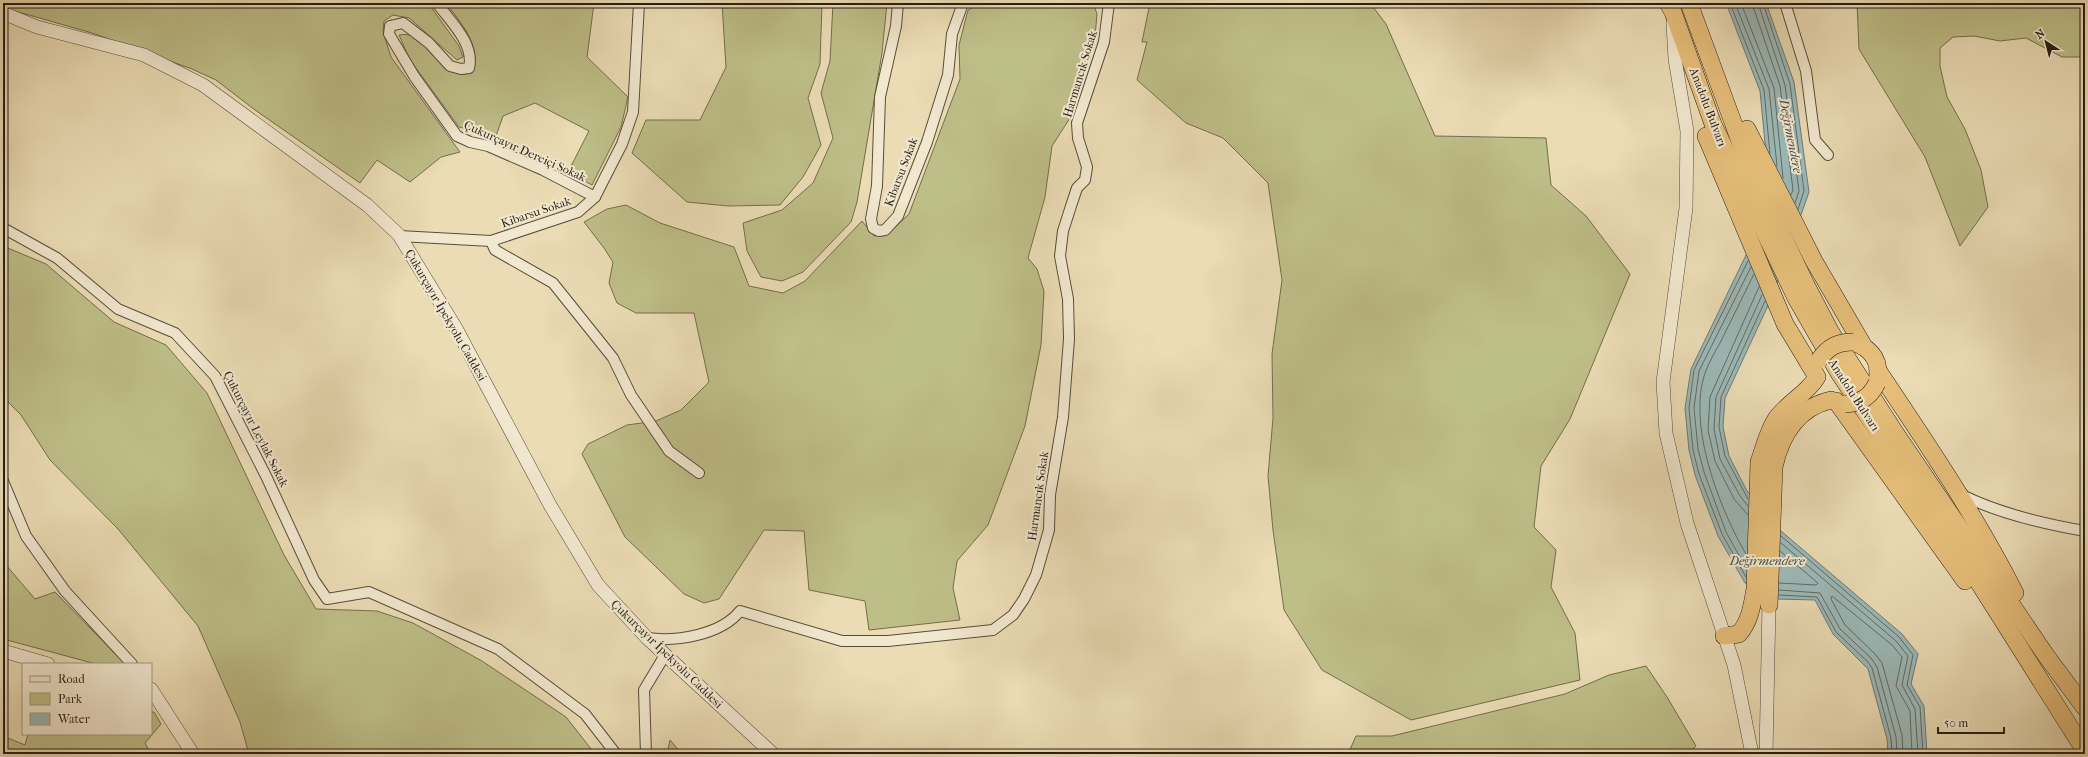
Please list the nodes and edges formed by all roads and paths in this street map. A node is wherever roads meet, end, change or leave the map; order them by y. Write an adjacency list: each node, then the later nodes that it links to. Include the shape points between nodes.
1 (437, 3): 12 (street, Çukurçayır Dereiçi Sokak, via 469,48 469,68 450,66 429,43 403,23 390,26 389,34 414,76 457,136 544,170)
2 (639, 3): 12 (street, Kibarsu Sokak, via 633,112 622,144)
3 (898, 3): 4 (street, Kibarsu Sokak, via 896,26 880,96 877,186 871,219 873,228 878,231 885,230 898,216 927,142 948,75 952,34)
4 (963, 3)
5 (1109, 3): 28 (street, Harmancık Sokak, via 1104,42 1078,123 1078,138 1087,167 1085,180 1077,188 1071,206 1063,231 1060,256 1068,299 1069,339 1063,417 1050,495 1049,530 1036,575 1013,615 993,630 865,642 842,641 740,612 718,629 711,631 688,637)
6 (1690, 3): 11 (highway, Anadolu Bulvarı)
7 (1785, 3): 10 (street, via 1806,71 1815,140)
8 (1670, 8): 16 (highway, Anadolu Bulvarı, via 1713,124 1742,188); 18 (highway, via 1703,128 1785,324); 27 (street, Anadolu Bulvarı, via 1687,131 1686,208 1663,382 1666,432 1687,523)
9 (3, 13): 14 (street, Çukurçayır İpekyolu Caddesi, via 37,28 144,55 203,85 367,205)
10 (1828, 155)
11 (1752, 156): 16 (highway, Anadolu Bulvarı); 17 (highway, via 1814,261)
12 (595, 197): 15 (street, Kibarsu Sokak, via 578,212)
13 (3, 228): 39 (street, Çukurçayır Leylak Sokak, via 57,258 118,309 175,333 215,376 266,476 314,580 327,599 369,592 498,649 585,714)
14 (399, 236): 15 (street, Kibarsu Sokak); 28 (street, Çukurçayır İpekyolu Caddesi, via 457,330 550,505 598,586)
15 (491, 242): 22 (street, via 495,250 553,283 613,358 631,395 668,451)
16 (1801, 291): 30 (highway, Anadolu Bulvarı); 34 (highway, Anadolu Bulvarı, via 1839,373 1962,556)
17 (1858, 344): 18 (highway, bridge, via 1842,342 1832,346); 19 (highway, via 1872,352 1877,362)
18 (1818, 368): 20 (highway, via 1821,388); 25 (highway, via 1810,388 1776,419 1760,462)
19 (1878, 377): 20 (highway, bridge, via 1872,392 1864,399 1855,403); 21 (highway)
20 (1837, 401): 26 (highway, via 1822,402 1795,420 1778,448 1772,502); 34 (highway, via 1987,612)
21 (1929, 447): 24 (street, via 1964,496 1987,507); 30 (highway, via 1983,534)
22 (698, 473)
23 (3, 481): 33 (street, via 30,542 65,591)
24 (2085, 531)
25 (1752, 608): 26 (street); 27 (highway, via 1746,625 1739,634)
26 (1769, 612): 43 (street)
27 (1724, 636): 42 (street, Anadolu Bulvarı, via 1734,665)
28 (647, 638): 31 (street, Çukurçayır İpekyolu Caddesi)
29 (3, 651): 32 (street)
30 (2045, 654): 36 (highway, Anadolu Bulvarı)
31 (665, 655): 40 (street, via 644,690); 41 (street, Çukurçayır İpekyolu Caddesi)
32 (45, 663)
33 (131, 663)
34 (2029, 665): 37 (highway, Anadolu Bulvarı)
35 (152, 691): 38 (street)
36 (2085, 708)
37 (2085, 751)
38 (193, 754)
39 (616, 754)
40 (646, 754)
41 (773, 754)
42 (1752, 754)
43 (1766, 754)

